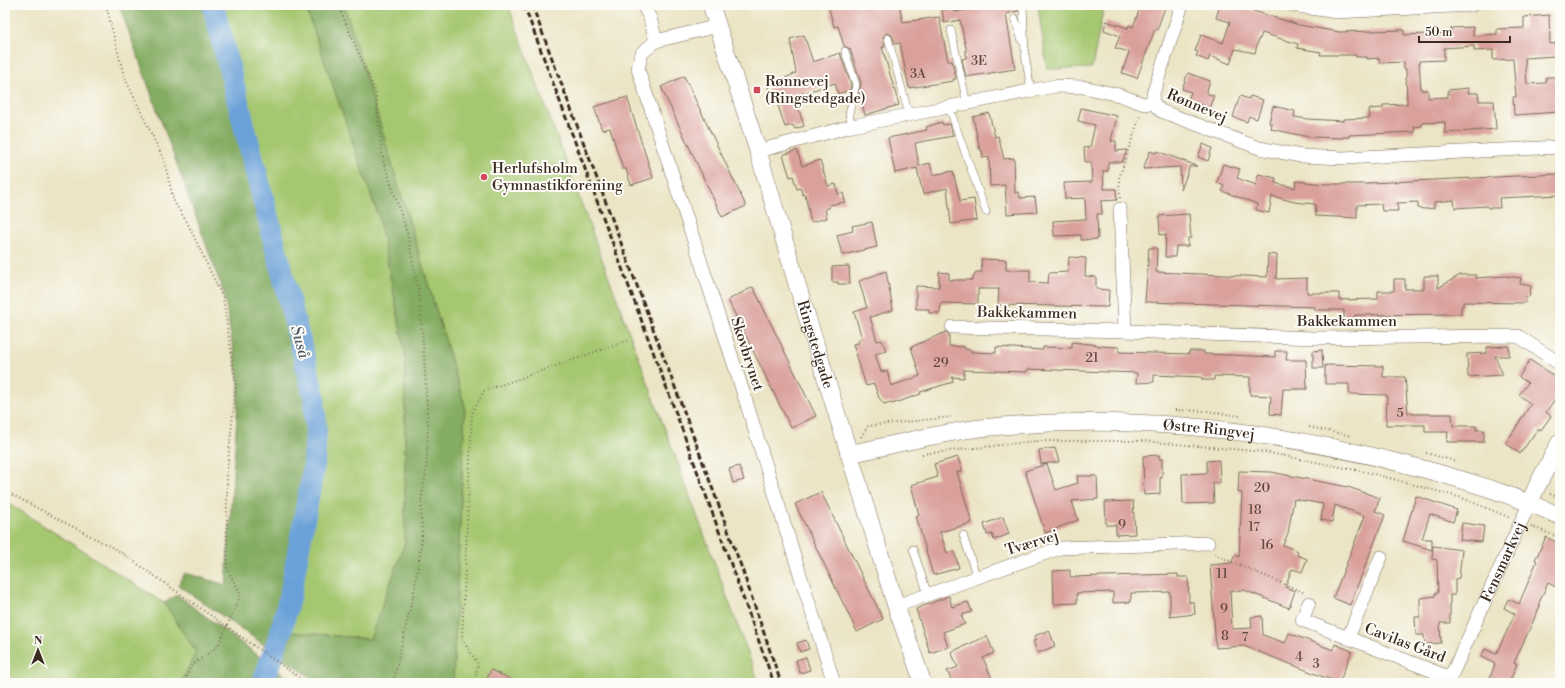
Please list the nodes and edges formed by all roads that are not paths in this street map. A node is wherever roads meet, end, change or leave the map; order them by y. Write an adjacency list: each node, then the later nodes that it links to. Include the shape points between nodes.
1 (644, 5): 11 (street)
2 (711, 5): 8 (street, Ringstedgade)
3 (1023, 5): 13 (lane)
4 (1182, 5): 15 (street)
5 (1292, 5): 6 (street, via 1336,12)
6 (1472, 5)
7 (1015, 18): 13 (lane)
8 (718, 26): 11 (street, Skovbrynet); 21 (street, Ringstedgade)
9 (951, 30): 16 (lane)
10 (888, 38): 18 (lane)
11 (656, 41): 41 (street, Skovbrynet, via 642,53 638,69)
12 (845, 51): 19 (lane, via 856,85 849,114)
13 (1025, 54): 14 (lane)
14 (1031, 91): 15 (street, Rønnevej, via 1055,86 1083,87); 16 (street, Rønnevej)
15 (1148, 103): 20 (street, Rønnevej, via 1161,111 1259,148 1301,156 1343,158)
16 (967, 104): 17 (street, Rønnevej)
17 (949, 107): 18 (street, Rønnevej); 23 (lane)
18 (909, 115): 19 (street, Rønnevej)
19 (852, 126): 21 (street, Rønnevej)
20 (1560, 147)
21 (758, 151): 28 (street, Ringstedgade)
22 (1120, 209): 25 (street)
23 (986, 212)
24 (952, 327): 25 (street, Bakkekammen)
25 (1125, 331): 26 (street, Bakkekammen, via 1314,338 1518,336)
26 (1560, 364)
27 (1560, 442): 29 (street, Fensmarkvej)
28 (849, 454): 29 (street, Østre Ringvej, via 983,428 1069,423 1174,425 1279,437 1365,454 1450,476); 38 (street, Ringstedgade)
29 (1530, 502): 30 (street, Østre Ringvej); 40 (street, Fensmarkvej)
30 (1560, 516)
31 (963, 535): 35 (lane)
32 (1208, 543): 35 (street, Tværvej, via 1060,548)
33 (913, 550): 36 (lane)
34 (1381, 557): 39 (street, Cavilas Gård)
35 (977, 578): 36 (street, Tværvej)
36 (928, 595): 38 (street, Tværvej)
37 (1309, 603): 39 (street, Cavilas Gård, via 1302,620)
38 (896, 606): 42 (street, Ringstedgade)
39 (1348, 638): 40 (street, Cavilas Gård)
40 (1449, 680)
41 (834, 683)
42 (923, 683)

